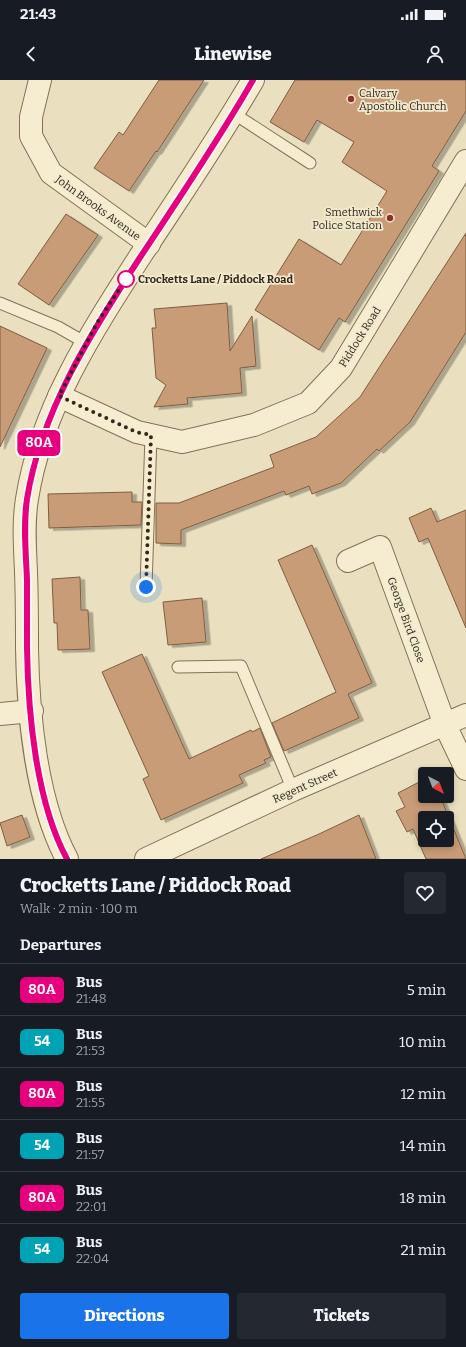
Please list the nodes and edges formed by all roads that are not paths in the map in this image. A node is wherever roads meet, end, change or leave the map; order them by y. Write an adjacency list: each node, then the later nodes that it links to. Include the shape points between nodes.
1 (40, 80): 6 (street, John Brooks Avenue, via 31,117 31,136 51,173)
2 (253, 80): 3 (street)
3 (233, 113): 5 (lane); 6 (street)
4 (466, 161): 10 (street, Piddock Road, via 341,368 308,403 254,425 182,442)
5 (310, 163)
6 (149, 244): 8 (street)
7 (0, 303): 8 (lane, via 58,327)
8 (86, 343): 9 (street)
9 (59, 396): 10 (street, Piddock Road, via 136,432); 14 (street, via 39,443 27,501 25,542 28,688)
10 (151, 435): 12 (lane)
11 (348, 561): 17 (street, George Bird Close, via 380,547)
12 (146, 587)
13 (178, 667): 19 (lane, via 241,666)
14 (32, 711): 15 (street); 20 (street, via 35,749 45,796 58,841)
15 (0, 714)
16 (466, 715): 17 (street, Regent Street)
17 (446, 725): 18 (street); 19 (street, Regent Street)
18 (466, 769)
19 (293, 790): 21 (street, Regent Street)
20 (68, 859)
21 (146, 859)

